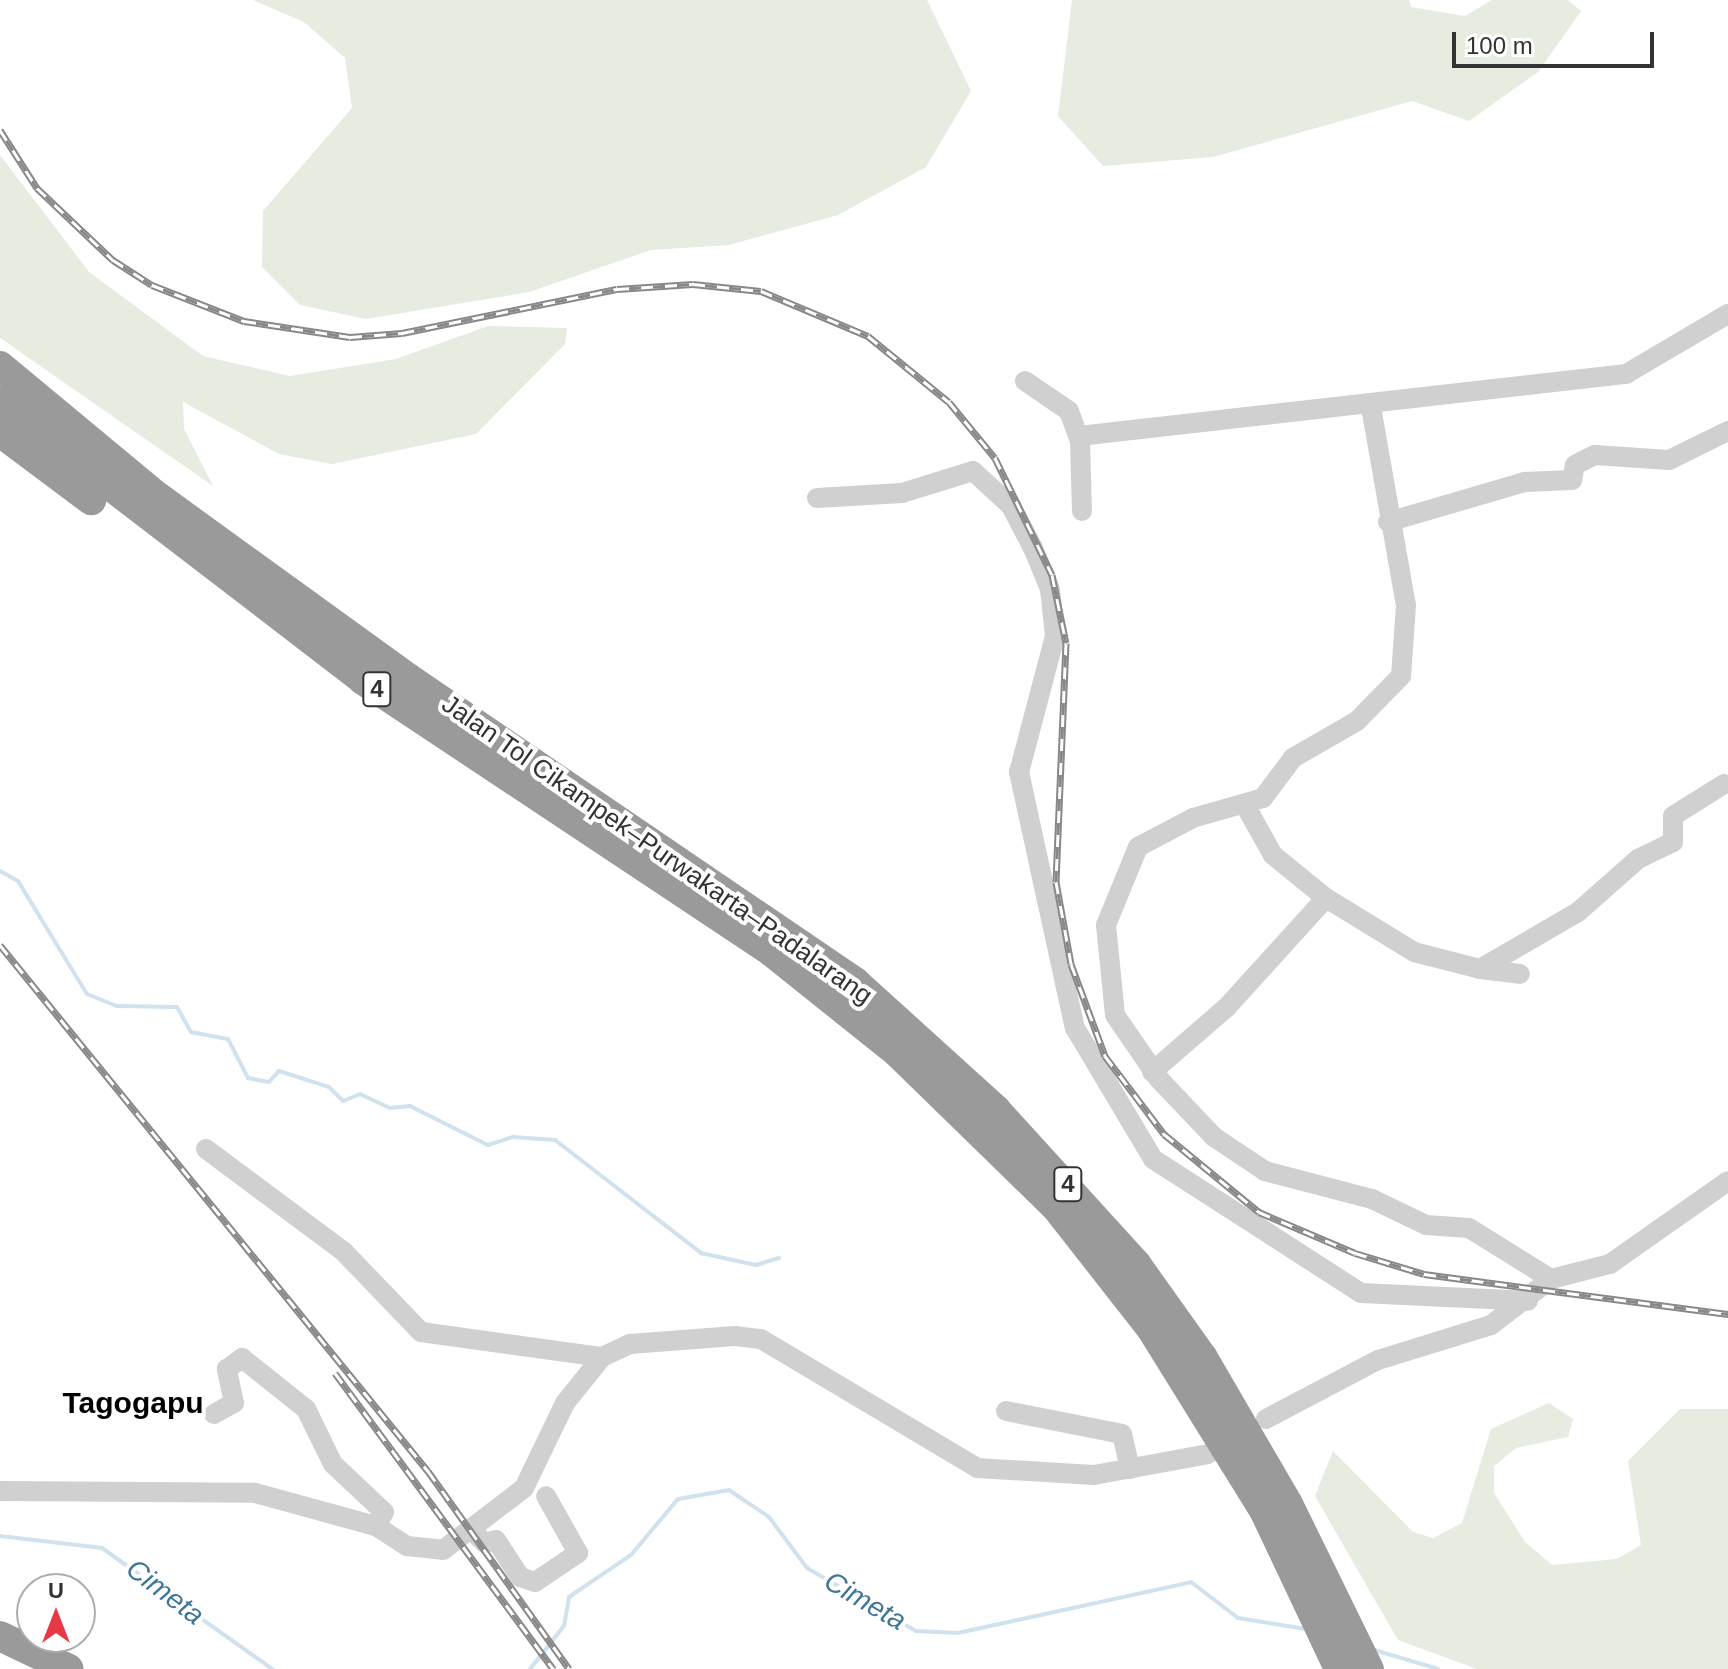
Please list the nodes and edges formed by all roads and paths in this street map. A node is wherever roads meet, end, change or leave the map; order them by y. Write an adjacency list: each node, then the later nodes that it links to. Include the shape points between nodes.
1 (1728, 314): 5 (street, via 1626,374)
2 (0, 366): 31 (highway, Jalan Tol Cikampek–Purwakarta–Padalarang / 4, via 158,497 408,678 855,982 996,1110 1136,1264 1203,1358)
3 (1025, 381): 8 (street, via 1069,411)
4 (0, 401): 12 (highway, Jalan Tol Cikampek–Purwakarta–Padalarang / 4)
5 (1371, 407): 8 (street); 11 (street)
6 (1728, 431): 11 (street, via 1669,460 1595,455 1575,465 1572,480 1525,482)
7 (0, 432): 12 (highway, via 196,575)
8 (1079, 436): 10 (street)
9 (817, 498): 22 (street, via 902,493 973,471 1011,506 1033,548 1050,589 1055,636 1019,772 1075,1028 1121,1116 1153,1159 1361,1293)
10 (1082, 511)
11 (1388, 522): 14 (street, via 1406,605 1401,676 1357,721 1293,758 1277,789)
12 (273, 611): 31 (highway, Jalan Tol Cikampek–Purwakarta–Padalarang / 4, via 363,680 772,952 898,1053 1056,1207)
13 (1724, 784): 16 (street, via 1673,816 1673,842 1638,859 1578,912)
14 (1245, 805): 15 (street, via 1273,855); 18 (street, via 1193,818 1138,847 1110,903 1105,949 1115,1015)
15 (1326, 898): 16 (street, via 1414,952); 18 (street, via 1237,997)
16 (1480, 969): 17 (street)
17 (1520, 974)
18 (1152, 1072): 21 (street, via 1214,1137 1265,1171 1372,1199 1426,1225 1469,1228)
19 (206, 1149): 23 (street, via 344,1252 421,1332)
20 (1728, 1181): 21 (street, via 1610,1264)
21 (1551, 1279): 22 (street)
22 (1528, 1301): 26 (street, via 1491,1325 1378,1360)
23 (602, 1357): 28 (street, via 630,1344 761,1339 977,1468 1074,1476); 33 (street, via 565,1403 524,1488)
24 (1006, 1411): 28 (street, via 1122,1434)
25 (214, 1414): 32 (street, via 234,1403 227,1369 242,1358 306,1409 324,1433 333,1464 384,1512)
26 (1266, 1419)
27 (1208, 1454): 28 (street)
28 (1130, 1469)
29 (0, 1491): 32 (street, via 255,1493)
30 (546, 1496): 33 (street, via 578,1553 535,1582 520,1577 496,1540 485,1543)
31 (1276, 1507): 36 (highway, Jalan Tol Cikampek–Purwakarta–Padalarang / 4); 37 (highway, Jalan Tol Cikampek–Purwakarta–Padalarang / 4)
32 (376, 1526): 33 (street, via 423,1550 443,1550)
33 (471, 1530)
34 (0, 1636): 35 (highway)
35 (69, 1669)
36 (1339, 1669)
37 (1369, 1669)

